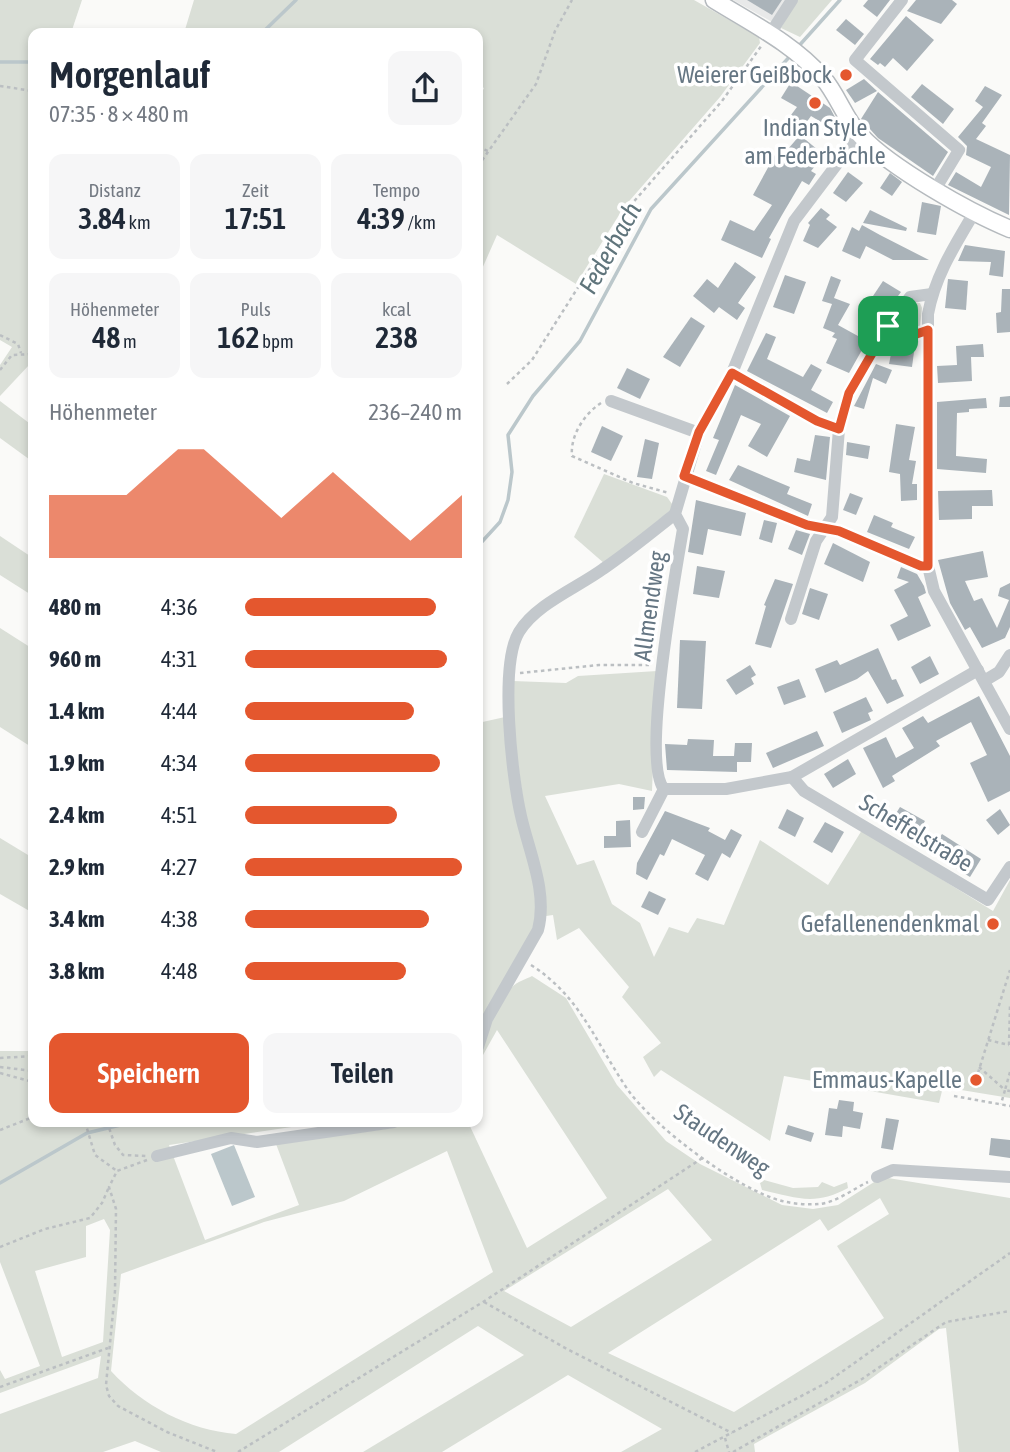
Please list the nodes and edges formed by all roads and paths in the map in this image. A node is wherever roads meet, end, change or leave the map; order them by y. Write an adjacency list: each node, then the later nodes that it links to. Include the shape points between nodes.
1 (572, 0): 10 (path, via 536,83)
2 (714, 0): 5 (main road)
3 (792, 0): 5 (street)
4 (902, 0): 12 (street, via 855,60 959,149)
5 (770, 34): 8 (main road, via 823,78); 24 (path, via 722,100 629,207 532,360)
6 (0, 86): 7 (path)
7 (28, 90)
8 (859, 135): 12 (main road); 23 (street, Allmendweg, via 794,221)
9 (483, 149): 10 (path)
10 (488, 151): 11 (path)
11 (483, 158)
12 (936, 188): 13 (main road)
13 (974, 213): 14 (main road); 15 (street)
14 (1010, 229)
15 (932, 294): 16 (street, via 910,297); 17 (street)
16 (885, 330): 17 (path, via 908,337); 19 (path, via 897,344); 26 (street, via 849,393)
17 (928, 330): 19 (street)
18 (0, 335): 20 (path, via 18,344)
19 (928, 351): 32 (street)
20 (21, 353): 21 (path); 22 (path, via 12,355)
21 (28, 354)
22 (0, 370)
23 (732, 373): 26 (street); 27 (street, Allmendweg)
24 (507, 384)
25 (611, 401): 27 (street); 29 (path, via 589,413 571,442 572,456)
26 (839, 429): 31 (street, via 832,517)
27 (699, 432): 28 (street, Allmendweg)
28 (684, 476): 30 (street, Allmendweg); 31 (street)
29 (661, 491)
30 (675, 514): 35 (street, Allmendweg, via 683,529); 36 (street, via 530,617 514,643)
31 (827, 529): 32 (street); 33 (street, via 816,541)
32 (928, 566): 37 (street, via 934,591)
33 (791, 619)
34 (1010, 655): 37 (street, via 999,672)
35 (661, 671): 36 (path, via 635,664); 41 (street, Allmendweg, via 656,755)
36 (510, 673): 44 (street, via 509,718 520,813 542,914)
37 (981, 675): 38 (street); 40 (street)
38 (1006, 713): 39 (street)
39 (1010, 729)
40 (792, 778): 41 (street, via 726,789); 43 (street, Scheffelstraße, via 804,791 988,900)
41 (664, 789): 42 (street)
42 (642, 832)
43 (1010, 867)
44 (522, 959): 51 (street); 74 (path, Staudenweg, via 568,994 647,1113 668,1134)
45 (1010, 970): 46 (path)
46 (1004, 984): 47 (path); 49 (path)
47 (1010, 986)
48 (1010, 1005): 50 (path)
49 (997, 1009): 50 (path); 52 (path)
50 (1008, 1011): 53 (path)
51 (483, 1031)
52 (988, 1040): 53 (path); 57 (path)
53 (1009, 1046)
54 (28, 1056): 55 (path)
55 (0, 1058)
56 (0, 1067): 58 (path)
57 (979, 1067): 61 (path); 63 (path)
58 (28, 1070)
59 (1010, 1072): 63 (path)
60 (0, 1073): 62 (path)
61 (978, 1073)
62 (28, 1081)
63 (1005, 1090): 64 (path); 66 (path)
64 (1010, 1091)
65 (954, 1096): 66 (path)
66 (1001, 1105): 67 (path)
67 (1010, 1106)
68 (28, 1118): 72 (path)
69 (87, 1127): 75 (path, via 95,1155)
70 (109, 1127): 73 (path, via 115,1145 127,1156)
71 (360, 1127): 73 (street, via 257,1142 231,1138)
72 (0, 1130)
73 (157, 1156): 75 (path)
74 (704, 1157): 76 (path, Staudenweg, via 755,1191 802,1204 836,1199); 81 (path)
75 (117, 1171): 78 (path)
76 (877, 1177): 77 (street, via 893,1170)
77 (1010, 1177)
78 (109, 1187): 79 (path, via 90,1218); 83 (path, via 116,1209 115,1291)
79 (0, 1247)
80 (1010, 1253): 85 (path, via 826,1383)
81 (483, 1302): 85 (path); 88 (path)
82 (1010, 1311): 90 (path, via 947,1322 862,1379)
83 (107, 1348): 84 (path); 87 (path, via 106,1385 117,1406)
84 (0, 1387)
85 (732, 1433): 86 (path)
86 (724, 1437): 89 (path); 90 (path)
87 (217, 1452)
88 (237, 1452)
89 (695, 1452)
90 (731, 1452)

